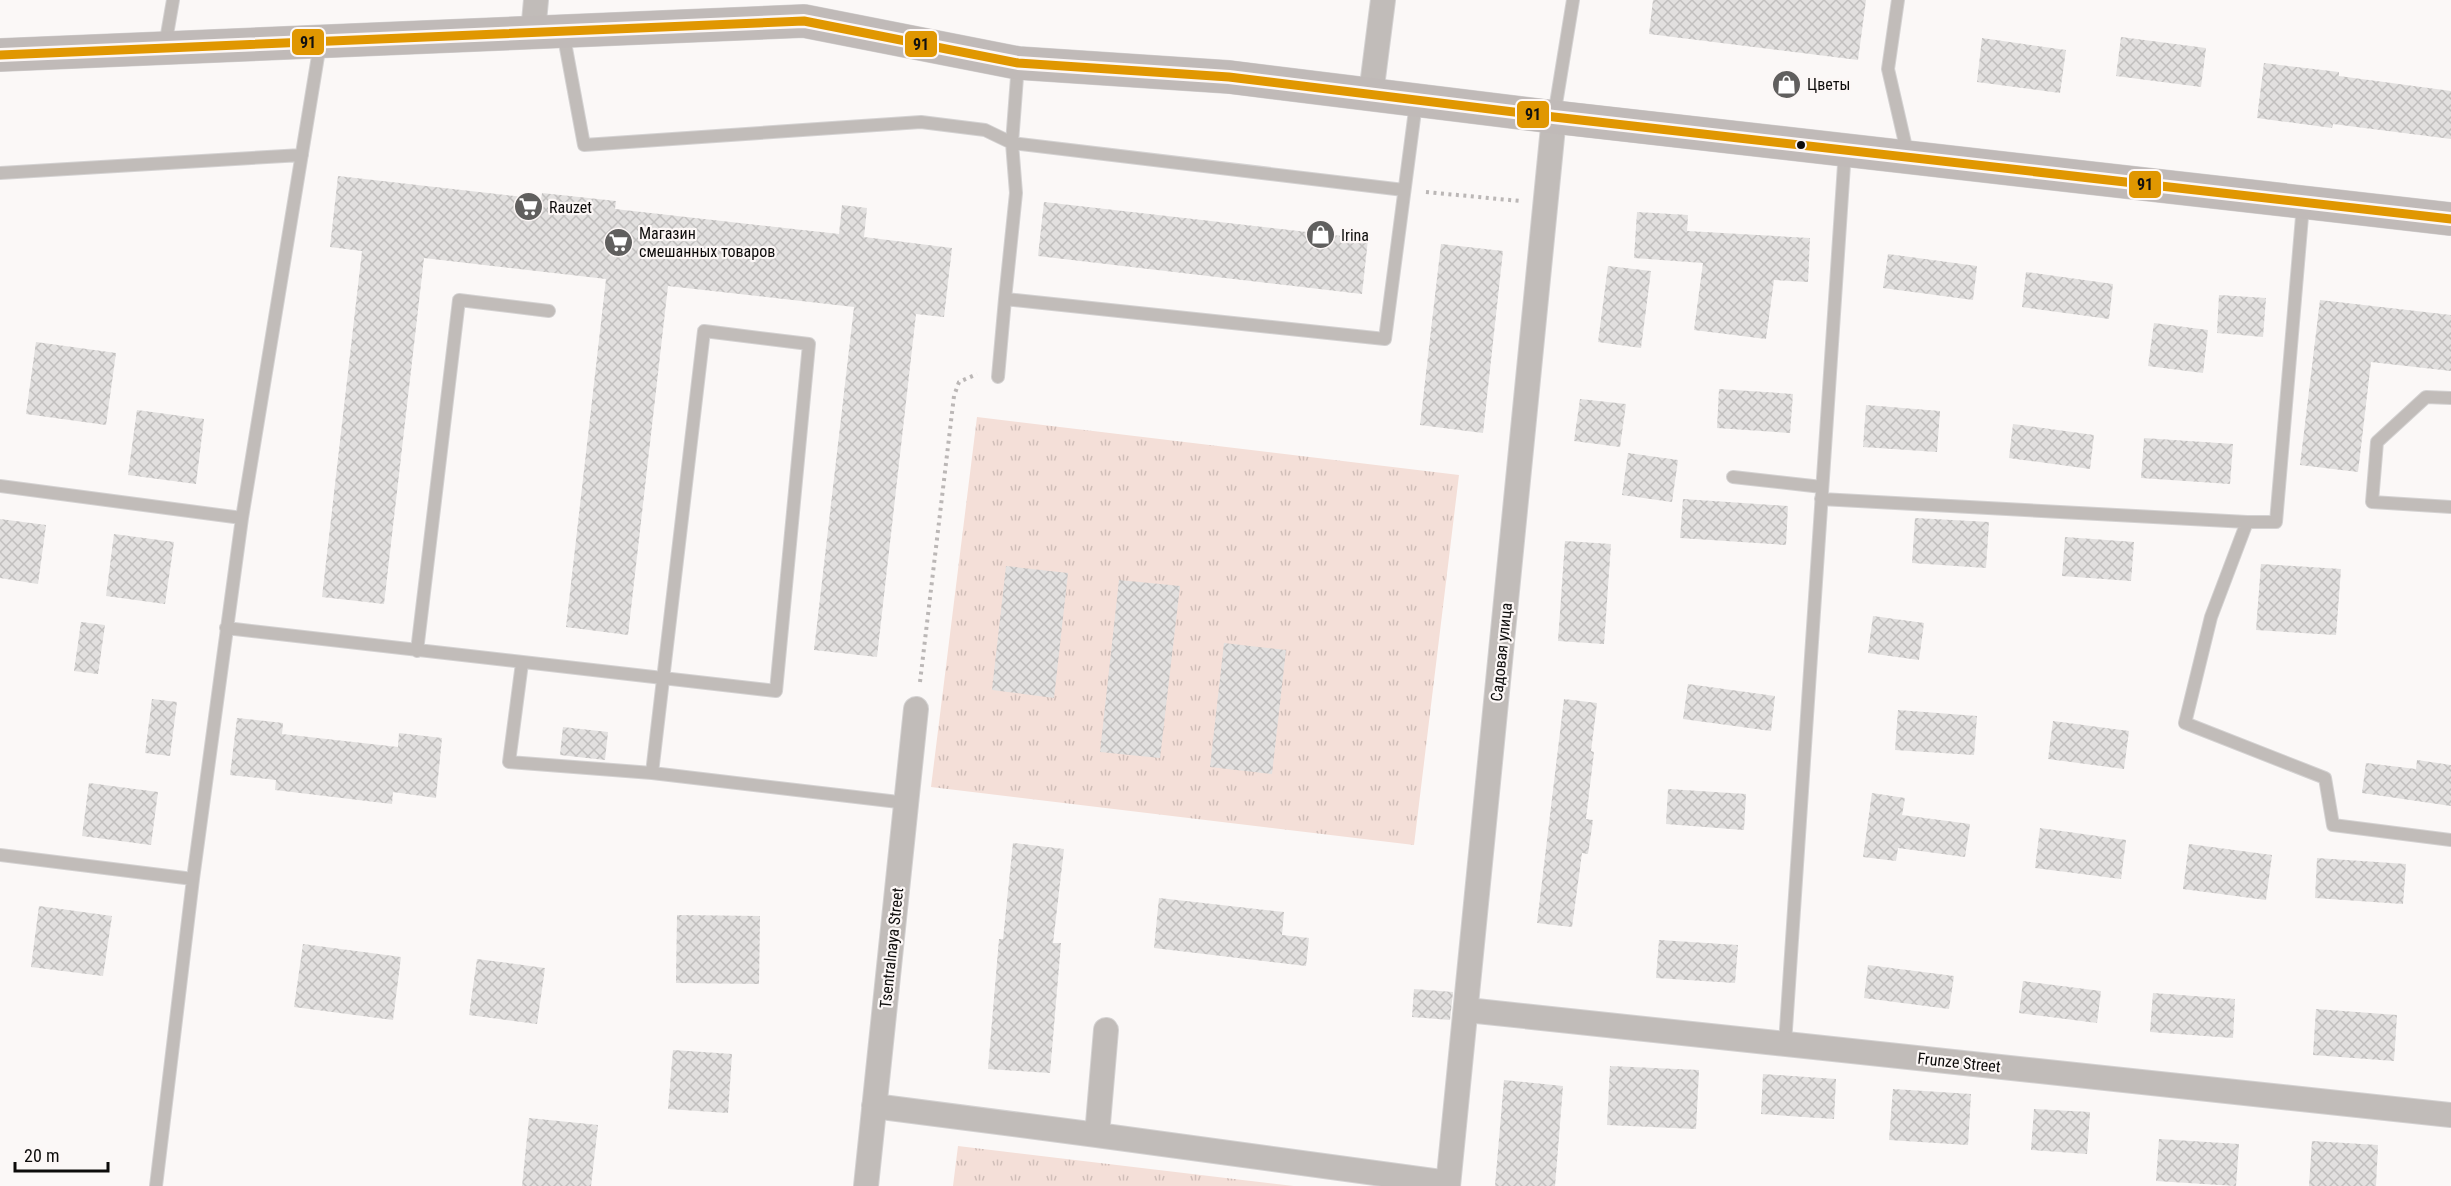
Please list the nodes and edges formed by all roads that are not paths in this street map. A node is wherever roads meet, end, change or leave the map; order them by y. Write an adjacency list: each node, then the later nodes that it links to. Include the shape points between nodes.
1 (173, 0): 8 (lane)
2 (536, 0): 6 (street)
3 (1383, 0): 11 (street)
4 (1573, 0): 13 (lane)
5 (1898, 0): 17 (lane, via 1888,69)
6 (548, 32): 7 (street); 10 (street, via 804,21); 14 (lane, via 584,145 921,122 985,130)
7 (320, 42): 8 (street); 16 (lane)
8 (165, 48): 9 (street)
9 (0, 55)
10 (1018, 63): 11 (street, via 1229,77); 14 (lane)
11 (1371, 94): 12 (street)
12 (1416, 100): 13 (street); 19 (lane)
13 (1554, 117): 15 (street); 42 (street, Садовая улица)
14 (1012, 142): 19 (lane); 22 (lane, via 1016,193)
15 (1845, 150): 17 (street); 28 (lane)
16 (302, 155): 18 (lane); 30 (lane)
17 (1909, 158): 20 (street)
18 (0, 173)
19 (1404, 190): 22 (lane, via 1385,339)
20 (2303, 202): 21 (street); 31 (lane, via 2276,522)
21 (2451, 219)
22 (1005, 299): 24 (lane)
23 (549, 311): 33 (lane, via 459,300)
24 (998, 376)
25 (2451, 398): 29 (lane, via 2426,397 2377,442 2372,502)
26 (1733, 477): 28 (lane)
27 (0, 486): 30 (lane)
28 (1822, 493): 31 (lane); 44 (lane)
29 (2451, 507)
30 (242, 518): 32 (lane)
31 (2247, 522): 39 (lane, via 2211,617 2185,723 2325,778 2333,825)
32 (226, 628): 33 (lane); 41 (lane)
33 (417, 651): 34 (lane)
34 (522, 663): 35 (lane); 37 (lane, via 509,762)
35 (662, 680): 35 (lane, via 704,331 809,344 776,691); 37 (lane)
36 (916, 710): 38 (street, Tsentralnaya Street)
37 (652, 773): 38 (lane)
38 (907, 803): 45 (street, Tsentralnaya Street)
39 (2451, 840)
40 (0, 855): 41 (lane)
41 (193, 879): 49 (lane)
42 (1467, 1010): 44 (street, Frunze Street); 48 (street, Садовая улица)
43 (1106, 1030): 47 (street)
44 (1785, 1044): 46 (street, Frunze Street)
45 (874, 1106): 47 (street); 50 (street, Tsentralnaya Street)
46 (2451, 1115)
47 (1097, 1135): 48 (street)
48 (1448, 1184)
49 (156, 1186)
50 (866, 1186)

